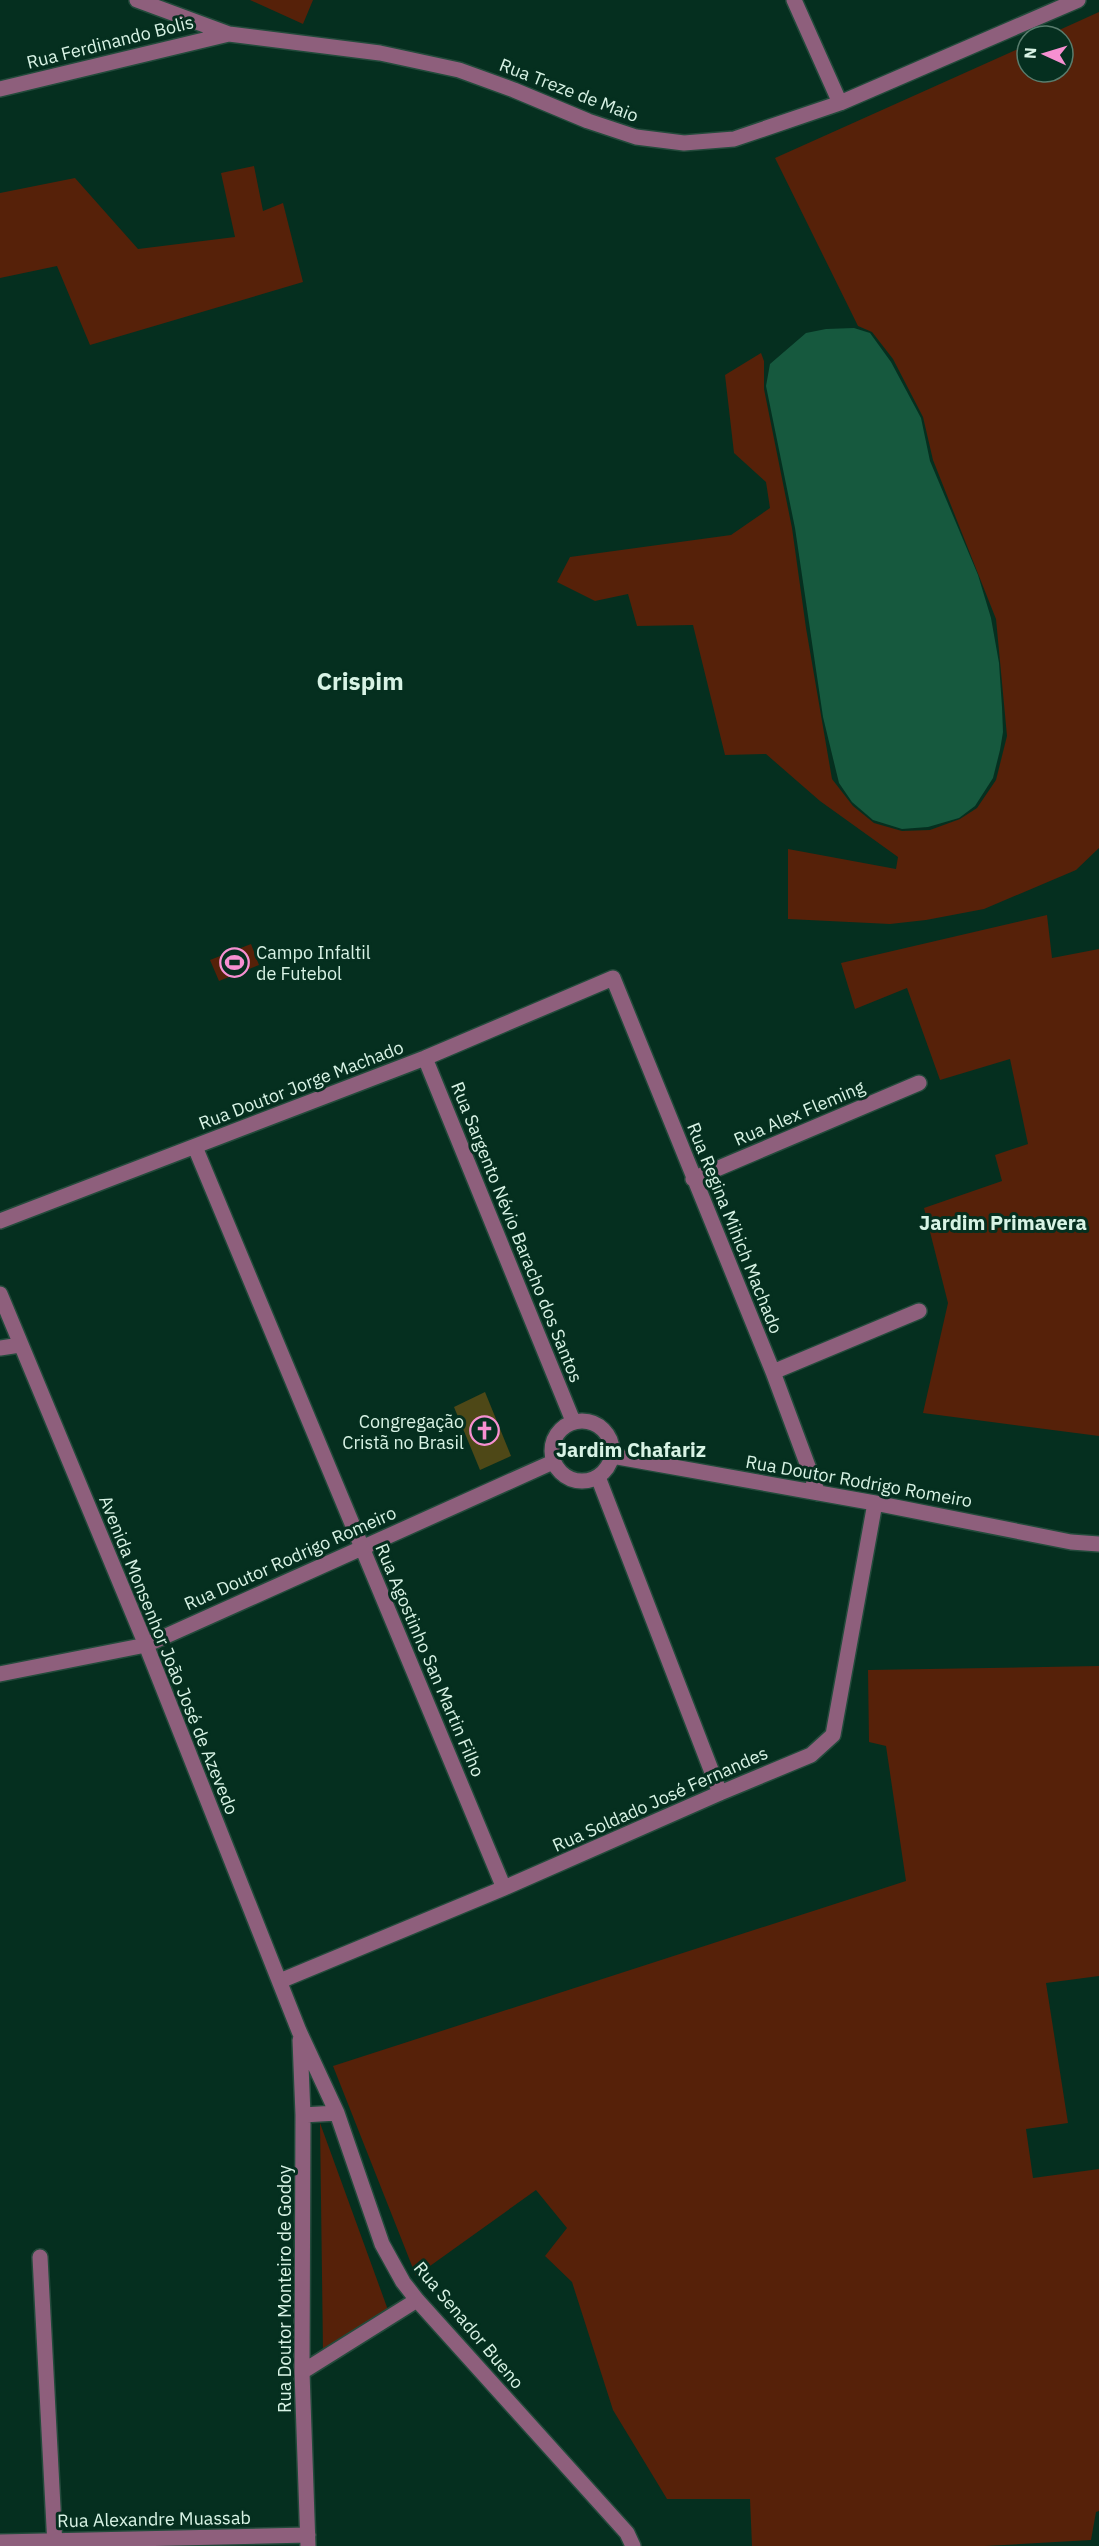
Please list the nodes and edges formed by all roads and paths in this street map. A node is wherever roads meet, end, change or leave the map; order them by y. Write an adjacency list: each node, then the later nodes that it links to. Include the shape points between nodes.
1 (137, 0): 4 (street, Rua Treze de Maio)
2 (794, 0): 6 (street)
3 (1078, 0): 6 (street, Rua Treze de Maio)
4 (229, 34): 5 (street, Rua Ferdinando Bolis); 6 (street, Rua Treze de Maio, via 380,53 459,70 636,137 684,143 734,139)
5 (0, 89)
6 (840, 103)
7 (613, 978): 8 (street, Rua Doutor Jorge Machado); 11 (street, Rua Regina Mihich Machado)
8 (424, 1058): 10 (street, Rua Doutor Jorge Machado); 18 (street, Rua Sargento Névio Baracho dos Santos)
9 (919, 1083): 11 (street, Rua Alex Fleming)
10 (195, 1147): 12 (street, Rua Doutor Jorge Machado); 25 (street, Rua Agostinho San Martin Filho)
11 (693, 1179): 17 (street, Rua Regina Mihich Machado)
12 (0, 1221)
13 (0, 1294): 15 (street, Avenida Monsenhor João José de Azevedo)
14 (919, 1311): 17 (street)
15 (20, 1345): 16 (street); 26 (street, Avenida Monsenhor João José de Azevedo)
16 (0, 1348)
17 (773, 1372): 22 (street, Rua Regina Mihich Machado)
18 (573, 1421): 19 (street, via 589,1421 602,1428 610,1441); 20 (street, via 555,1437)
19 (612, 1456): 21 (street); 22 (street, Rua Doutor Rodrigo Romeiro)
20 (553, 1462): 21 (street, via 564,1476 580,1481); 25 (street, Rua Doutor Rodrigo Romeiro)
21 (598, 1477): 28 (street)
22 (818, 1493): 23 (street, Rua Doutor Rodrigo Romeiro)
23 (875, 1503): 24 (street, Rua Doutor Rodrigo Romeiro, via 1071,1542); 28 (street, Rua Soldado José Fernandes, via 833,1735 811,1755)
24 (1099, 1544)
25 (362, 1547): 26 (street, Rua Doutor Rodrigo Romeiro); 29 (street, Rua Agostinho San Martin Filho)
26 (146, 1645): 27 (street, Rua Doutor Rodrigo Romeiro); 30 (street, Avenida Monsenhor João José de Azevedo)
27 (0, 1674)
28 (720, 1792): 29 (street, Rua Soldado José Fernandes)
29 (504, 1888): 30 (street, Rua Soldado José Fernandes)
30 (280, 1982): 31 (street, Avenida Monsenhor João José de Azevedo)
31 (299, 2031): 32 (street, Rua Senador Bueno); 33 (street, Rua Doutor Monteiro de Godoy)
32 (337, 2113): 33 (street); 35 (street, Rua Senador Bueno, via 382,2244)
33 (303, 2115): 36 (street, Rua Doutor Monteiro de Godoy)
34 (40, 2257): 39 (street)
35 (417, 2300): 36 (street); 40 (street, Rua Senador Bueno, via 627,2533)
36 (302, 2372): 37 (street, Rua Doutor Monteiro de Godoy)
37 (308, 2541): 39 (street, Rua Alexandre Muassab)
38 (0, 2542): 39 (street, Rua Alexandre Muassab)
39 (55, 2544)
40 (633, 2546)

